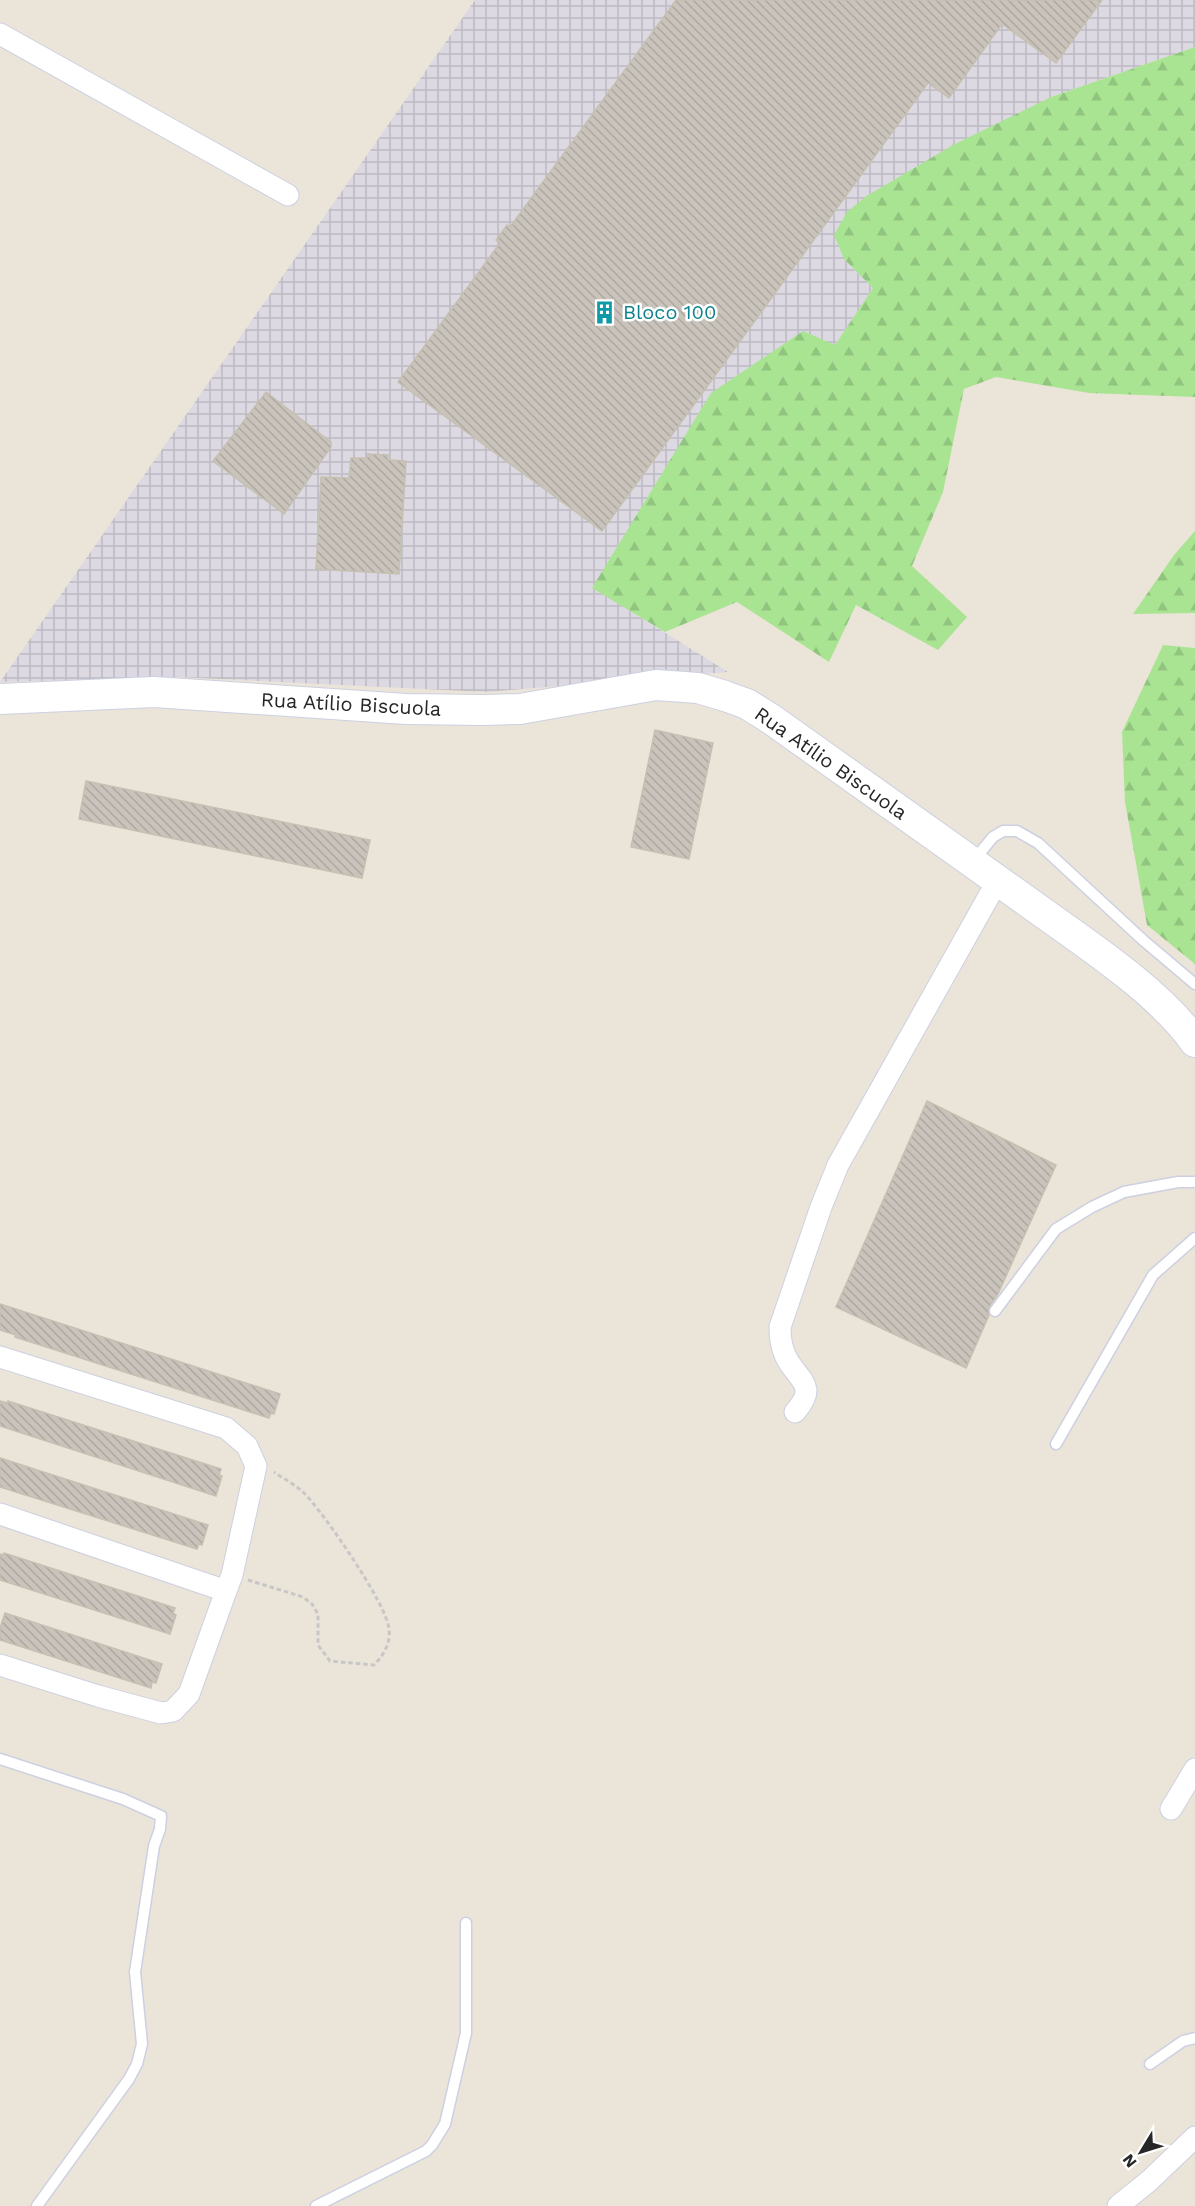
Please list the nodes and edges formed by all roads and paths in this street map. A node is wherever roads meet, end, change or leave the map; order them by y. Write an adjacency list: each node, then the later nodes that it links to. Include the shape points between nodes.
1 (0, 34): 2 (street)
2 (288, 195)
3 (0, 699): 4 (street, Rua Atílio Biscuola, via 154,692 406,709 483,710 519,709 656,685 698,688 747,704 771,718)
4 (972, 862): 5 (street, Rua Atílio Biscuola); 6 (lane, via 993,837 1003,831 1017,831 1038,843)
5 (998, 880): 7 (street, Rua Atílio Biscuola, via 1136,982); 12 (street, via 843,1156 821,1208 780,1327 785,1357 806,1389 805,1401)
6 (1195, 984)
7 (1195, 1042)
8 (1195, 1182): 10 (lane, via 1124,1192 1056,1229)
9 (1195, 1238): 13 (lane, via 1153,1275)
10 (995, 1311)
11 (0, 1357): 14 (street, via 226,1428 248,1446)
12 (795, 1412)
13 (1056, 1444)
14 (256, 1466): 16 (street); 16 (path, via 269,1468 304,1493 339,1538 369,1586 389,1629 384,1655 374,1665 330,1661 318,1645 318,1614 308,1600)
15 (0, 1515): 16 (street)
16 (229, 1583): 17 (street, via 189,1694 173,1711 162,1713 98,1696)
17 (0, 1665)
18 (0, 1759): 25 (lane, via 123,1799 161,1816 136,1959 136,2004 142,2044 137,2064)
19 (1195, 1769): 20 (street)
20 (1171, 1809)
21 (466, 1923): 26 (lane, via 466,2033 445,2124 426,2151)
22 (1195, 2038): 23 (lane)
23 (1150, 2064)
24 (1195, 2137): 27 (street)
25 (37, 2206)
26 (316, 2206)
27 (1118, 2206)

